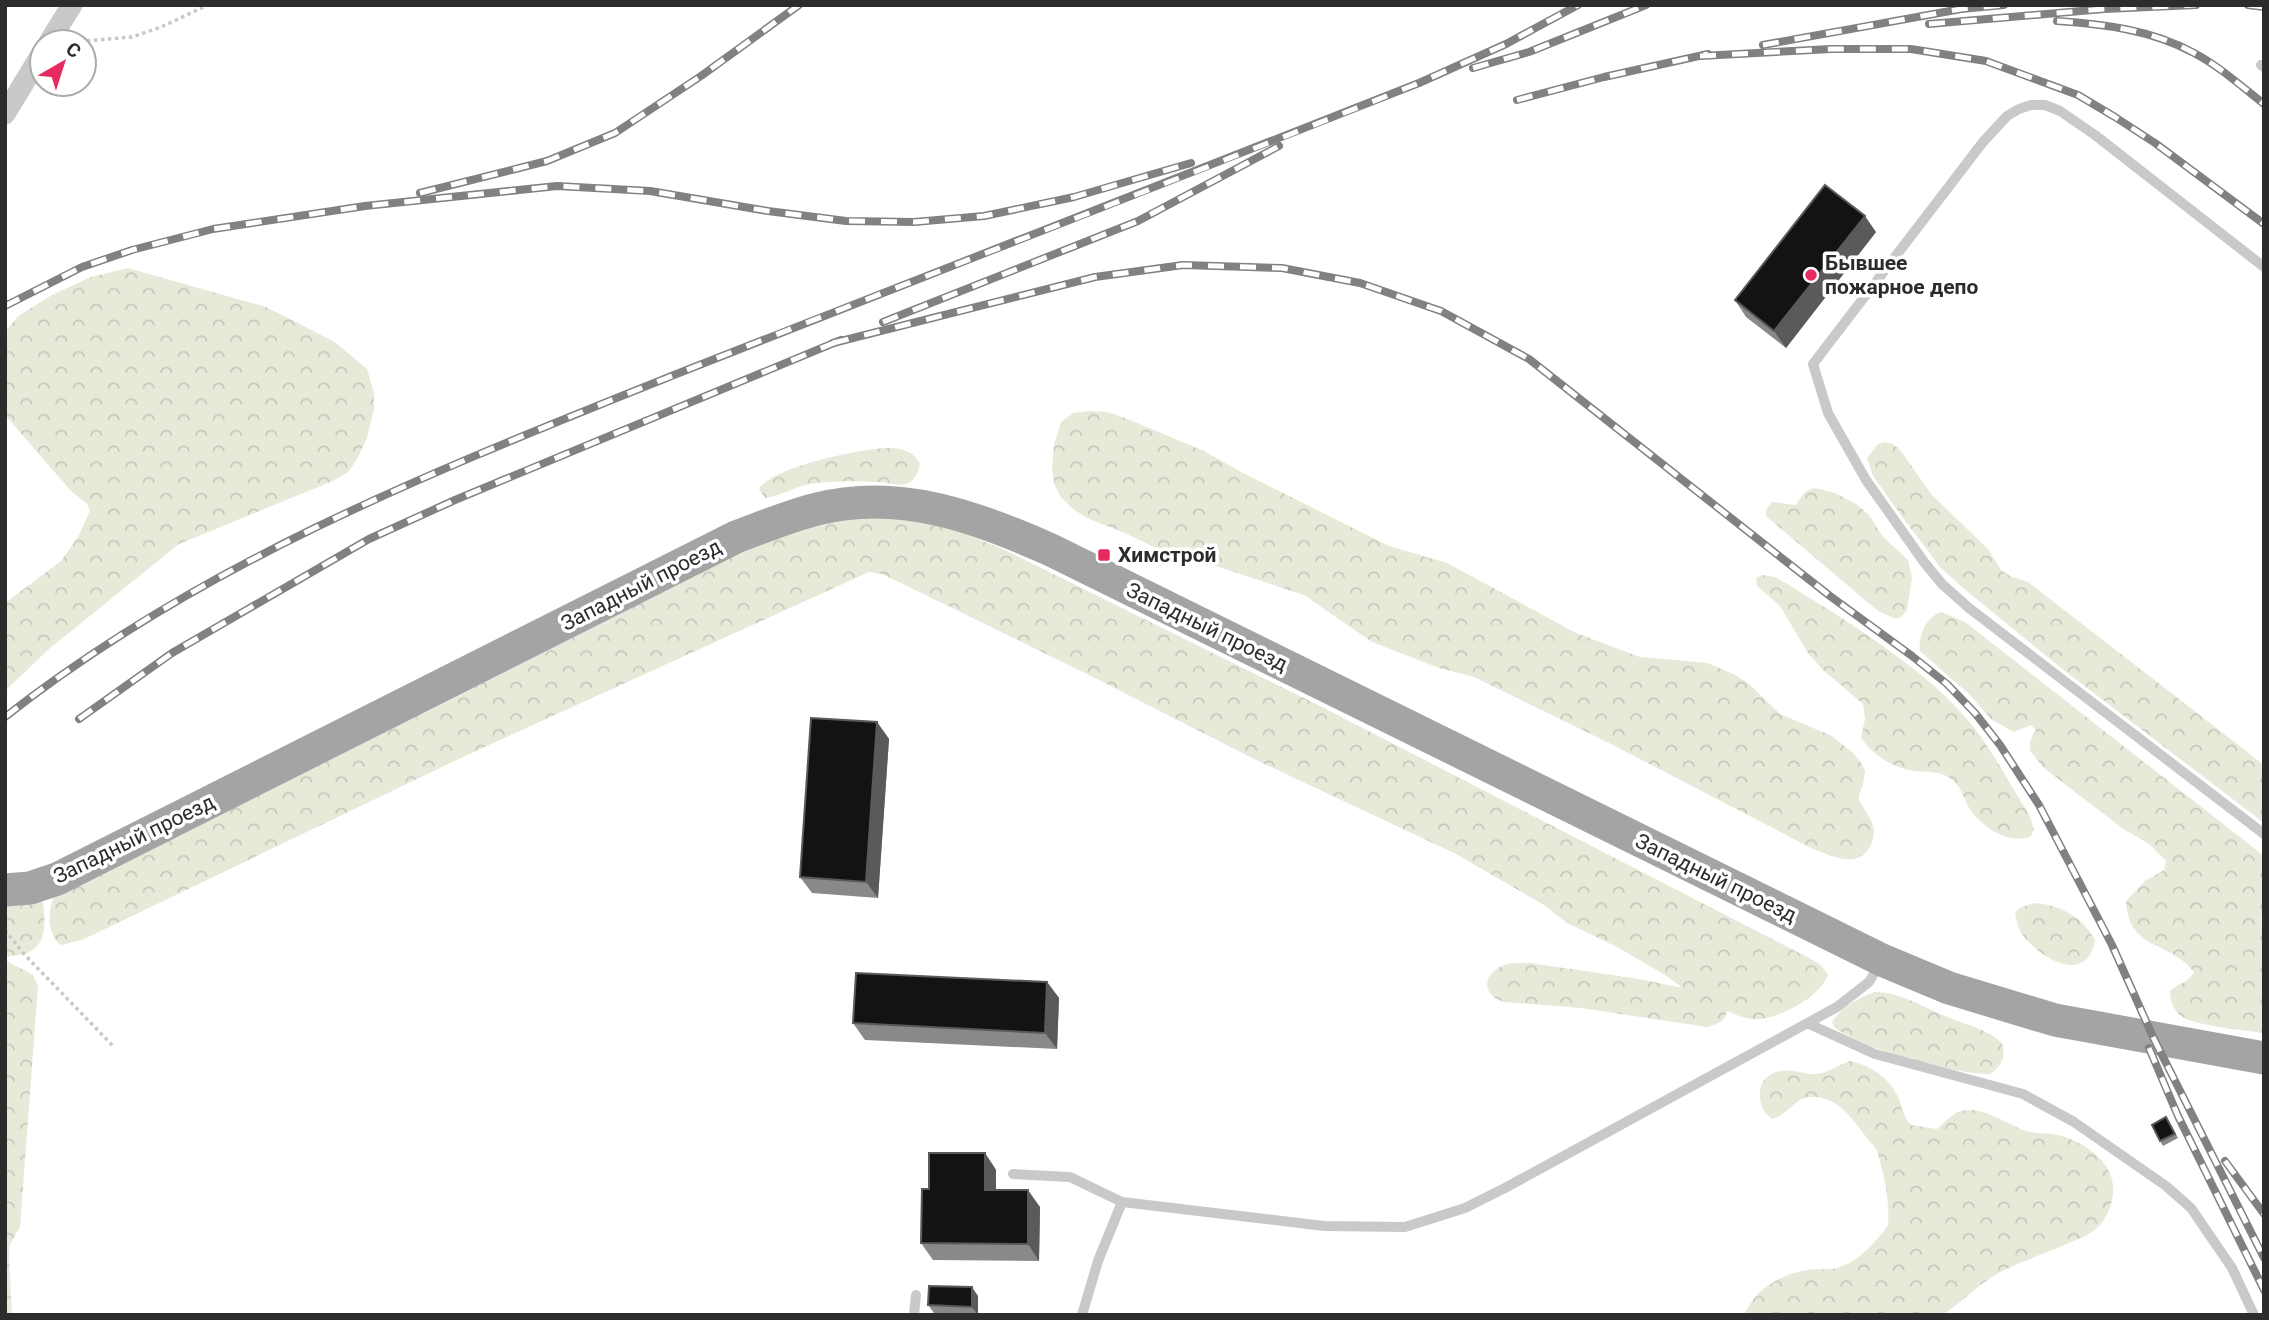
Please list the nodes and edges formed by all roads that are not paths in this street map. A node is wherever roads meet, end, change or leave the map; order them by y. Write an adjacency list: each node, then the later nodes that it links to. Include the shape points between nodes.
1 (72, 5): 2 (street)
2 (58, 28)
3 (28, 76): 4 (street)
4 (5, 114)
5 (2264, 267): 6 (lane, via 2095,135 2060,111 2031,105 2007,116 1983,142 1814,365 1828,413 1866,480 1942,584)
6 (2264, 834)
7 (5, 890): 8 (main road, Западный проезд, via 57,879 736,537 819,509 904,503 967,515 1051,550)
8 (1882, 960): 9 (lane, via 1857,993); 10 (main road, Западный проезд, via 1949,988 2055,1020)
9 (1809, 1024): 12 (lane, via 1505,1188 1454,1212 1405,1227 1324,1226); 16 (lane, via 1875,1054 2023,1094 2093,1135 2192,1208 2232,1268)
10 (2264, 1058)
11 (1013, 1174): 12 (lane, via 1070,1177)
12 (1122, 1202): 15 (lane)
13 (916, 1295): 14 (lane)
14 (914, 1315)
15 (1082, 1315)
16 (2254, 1315)

